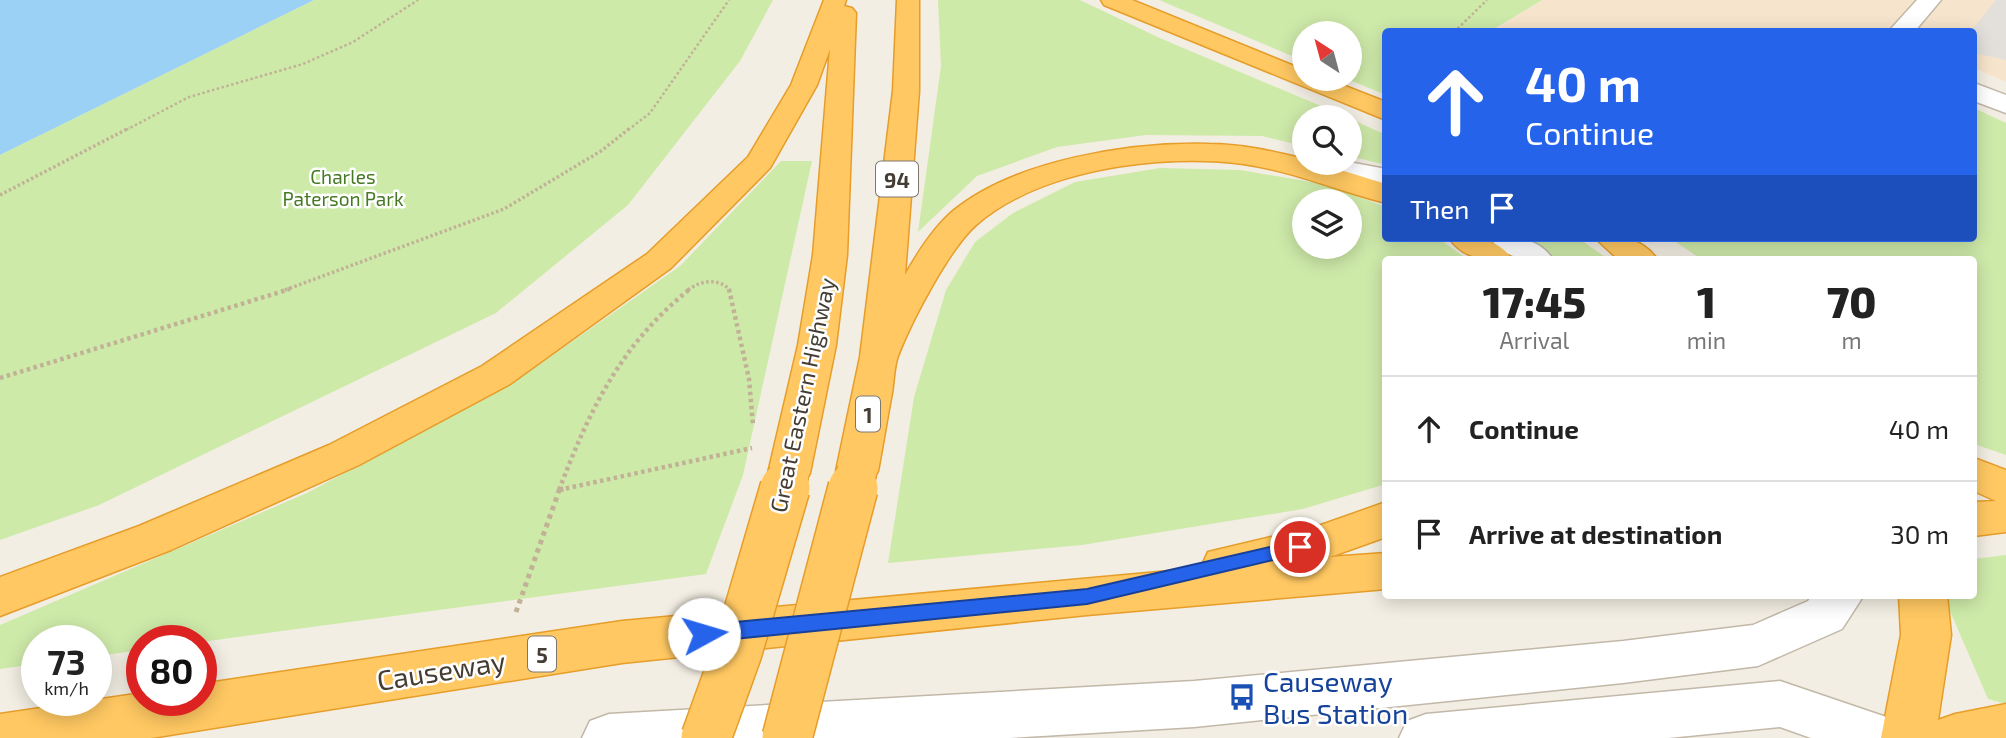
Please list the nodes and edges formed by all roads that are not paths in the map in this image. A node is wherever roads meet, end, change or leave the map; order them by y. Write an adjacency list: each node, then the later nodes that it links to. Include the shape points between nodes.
1 (908, 0): 22 (highway, 94, via 906,91)
2 (1112, 0): 6 (highway)
3 (1930, 0): 5 (street)
4 (846, 7): 30 (highway, via 760,162 659,261 496,375 344,456 155,538); 36 (highway, Great Eastern Highway, bridge, via 831,256 817,345 773,467 737,652)
5 (1904, 28)
6 (1292, 74)
7 (1334, 91): 10 (highway)
8 (1977, 92): 9 (street)
9 (2006, 105)
10 (1382, 110)
11 (1241, 155): 12 (street); 15 (highway, via 1331,175); 22 (highway, via 1171,154 1095,162 1040,177 997,198 966,217 940,245)
12 (1292, 161)
13 (1362, 173): 14 (street)
14 (1382, 177)
15 (1382, 193)
16 (1471, 242): 19 (highway)
17 (1512, 242): 20 (street)
18 (1617, 242): 21 (highway)
19 (1491, 256)
20 (1532, 256)
21 (1636, 256)
22 (879, 357): 37 (highway, 1, bridge, via 857,471)
23 (1977, 474): 24 (highway)
24 (2006, 488)
25 (2006, 516): 26 (highway)
26 (1977, 519)
27 (1382, 520): 29 (highway, via 1327,541)
28 (1382, 571): 29 (highway, Causeway / 5)
29 (1087, 596): 34 (highway, Causeway / 5, via 622,642)
30 (0, 597)
31 (1837, 599): 35 (street, via 1825,615 1758,645 1623,662 1194,704)
32 (1923, 599): 40 (highway, via 1926,635)
33 (2006, 729): 41 (highway)
34 (0, 738)
35 (609, 738)
36 (706, 738)
37 (787, 738)
38 (1426, 738): 39 (street, via 1780,704)
39 (1879, 738)
40 (1908, 738)
41 (1955, 738)

